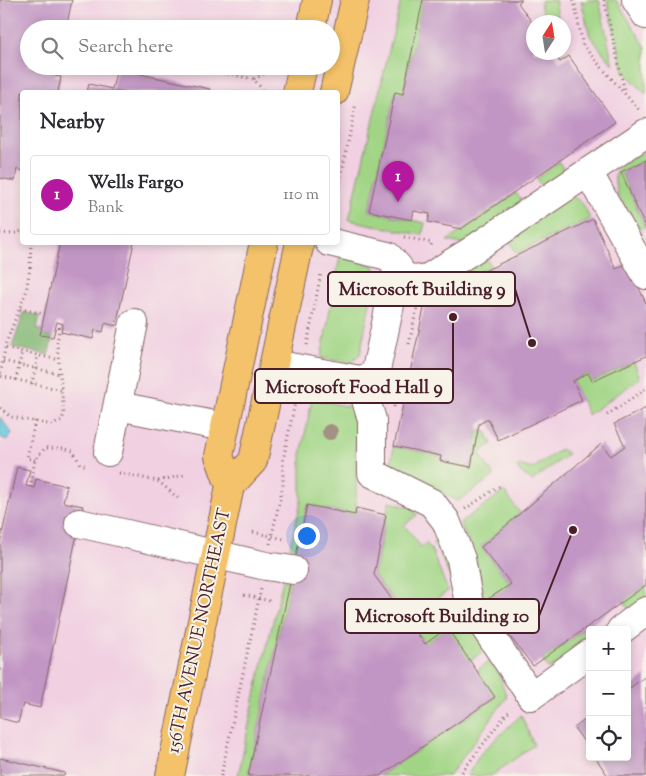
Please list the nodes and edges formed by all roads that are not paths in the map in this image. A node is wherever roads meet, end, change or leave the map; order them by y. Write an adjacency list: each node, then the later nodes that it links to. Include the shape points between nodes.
1 (317, 0): 5 (main road)
2 (355, 0): 6 (main road)
3 (636, 0): 4 (street)
4 (646, 15)
5 (313, 20)
6 (340, 66)
7 (301, 75): 9 (main road)
8 (338, 75): 10 (main road)
9 (297, 90)
10 (334, 90)
11 (643, 123): 12 (street)
12 (588, 172): 16 (street); 17 (street, via 423,281)
13 (263, 245): 22 (main road, 156TH AVENUE NORTHEAST)
14 (299, 245): 19 (main road, 156TH AVENUE NORTHEAST)
15 (340, 245): 17 (street, via 388,256 398,267)
16 (646, 275)
17 (396, 276): 20 (street, via 375,375)
18 (134, 324): 21 (street)
19 (274, 364): 20 (street); 24 (main road, 156TH AVENUE NORTHEAST, via 253,461)
20 (360, 380): 30 (street, via 372,420 372,473 432,503 446,522 461,559 469,604 531,696)
21 (118, 406): 22 (street); 23 (street)
22 (224, 427): 24 (main road, 156TH AVENUE NORTHEAST, via 219,456)
23 (105, 463)
24 (230, 486): 26 (main road, 156TH AVENUE NORTHEAST)
25 (79, 523): 26 (street)
26 (216, 553): 27 (street); 31 (main road, 156TH AVENUE NORTHEAST)
27 (293, 570)
28 (646, 611): 29 (street)
29 (626, 626)
30 (586, 656)
31 (170, 776)

